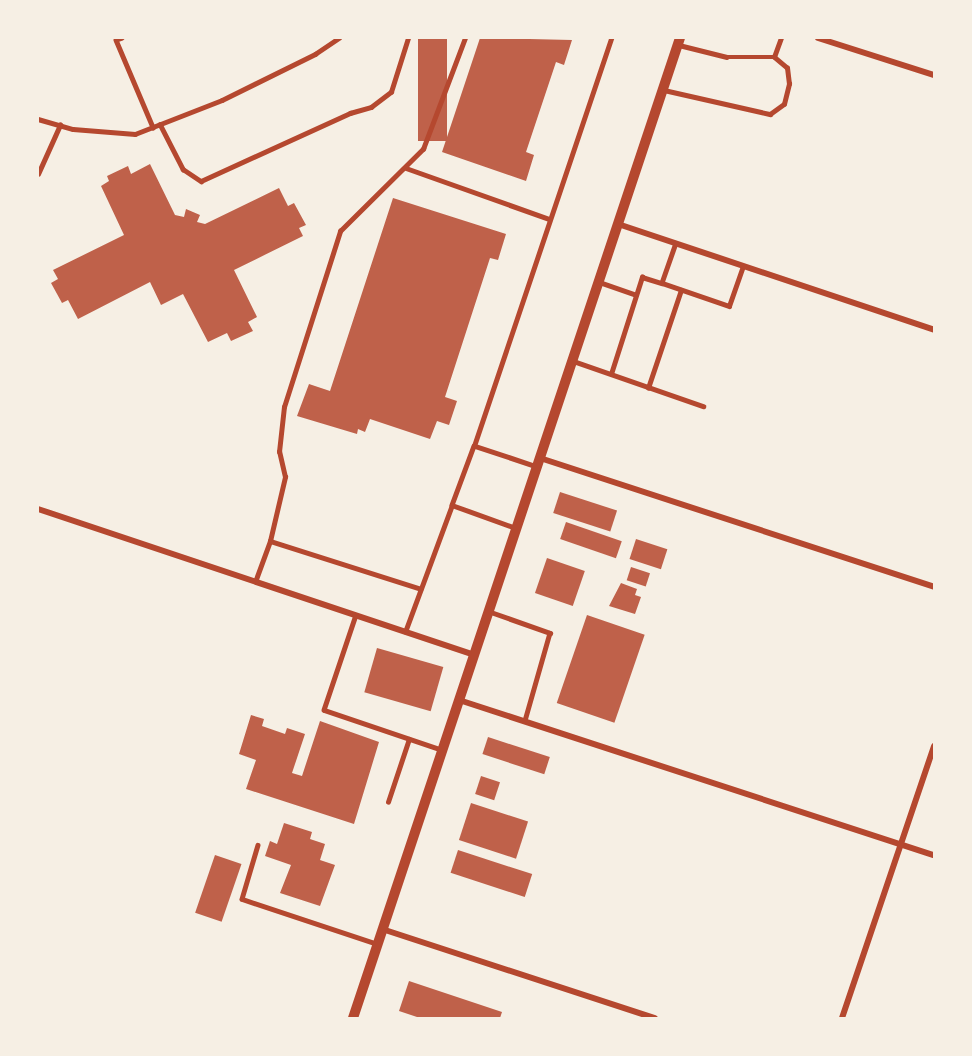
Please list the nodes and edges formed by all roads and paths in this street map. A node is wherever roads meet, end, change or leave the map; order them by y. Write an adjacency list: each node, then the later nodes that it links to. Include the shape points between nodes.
1 (122, 38): 15 (lane, via 116,40)
2 (339, 38): 13 (lane, via 232,95)
3 (408, 38): 13 (lane, via 391,92 371,107 201,181 183,170)
4 (465, 38): 16 (lane, via 423,149)
5 (611, 38): 18 (lane)
6 (781, 38): 9 (lane)
7 (818, 38): 10 (street)
8 (679, 41): 9 (lane, via 727,57); 11 (street)
9 (774, 57): 11 (lane, via 787,68 789,84 784,104 770,114)
10 (934, 75)
11 (663, 89): 19 (street)
12 (38, 119): 14 (lane)
13 (160, 124): 15 (lane)
14 (60, 125): 15 (lane, via 135,134); 17 (lane)
15 (153, 127)
16 (405, 168): 18 (lane); 36 (lane, via 340,231 284,407 279,452 285,477)
17 (38, 174)
18 (549, 219): 31 (lane)
19 (618, 224): 20 (street); 22 (street)
20 (676, 243): 21 (street); 23 (lane)
21 (743, 266): 24 (lane, via 729,306); 26 (street)
22 (599, 282): 25 (lane); 27 (street)
23 (662, 283): 24 (lane); 25 (lane, via 642,277)
24 (681, 290): 29 (lane)
25 (636, 295): 28 (lane)
26 (934, 330)
27 (572, 360): 28 (lane); 32 (street)
28 (611, 374): 29 (lane)
29 (648, 388): 30 (lane)
30 (703, 406)
31 (474, 446): 32 (lane); 33 (lane)
32 (538, 462): 35 (street); 38 (street)
33 (452, 505): 35 (lane); 39 (lane)
34 (38, 509): 37 (street)
35 (516, 528): 40 (street)
36 (270, 542): 37 (lane); 39 (lane)
37 (255, 582): 41 (street)
38 (934, 587)
39 (421, 590): 42 (lane)
40 (488, 611): 43 (street); 45 (lane, via 550,633 552,638)
41 (356, 615): 42 (street); 46 (lane, via 324,710)
42 (405, 632): 43 (street)
43 (474, 655): 44 (street)
44 (459, 700): 45 (street); 48 (street)
45 (525, 721): 50 (street)
46 (409, 739): 48 (lane); 49 (lane)
47 (934, 746): 50 (street)
48 (442, 750): 53 (street)
49 (388, 802)
50 (902, 844): 52 (street); 57 (street)
51 (258, 845): 54 (lane, via 242,899)
52 (934, 855)
53 (382, 929): 54 (street); 56 (street)
54 (377, 944): 55 (street)
55 (353, 1018)
56 (655, 1018)
57 (842, 1018)

